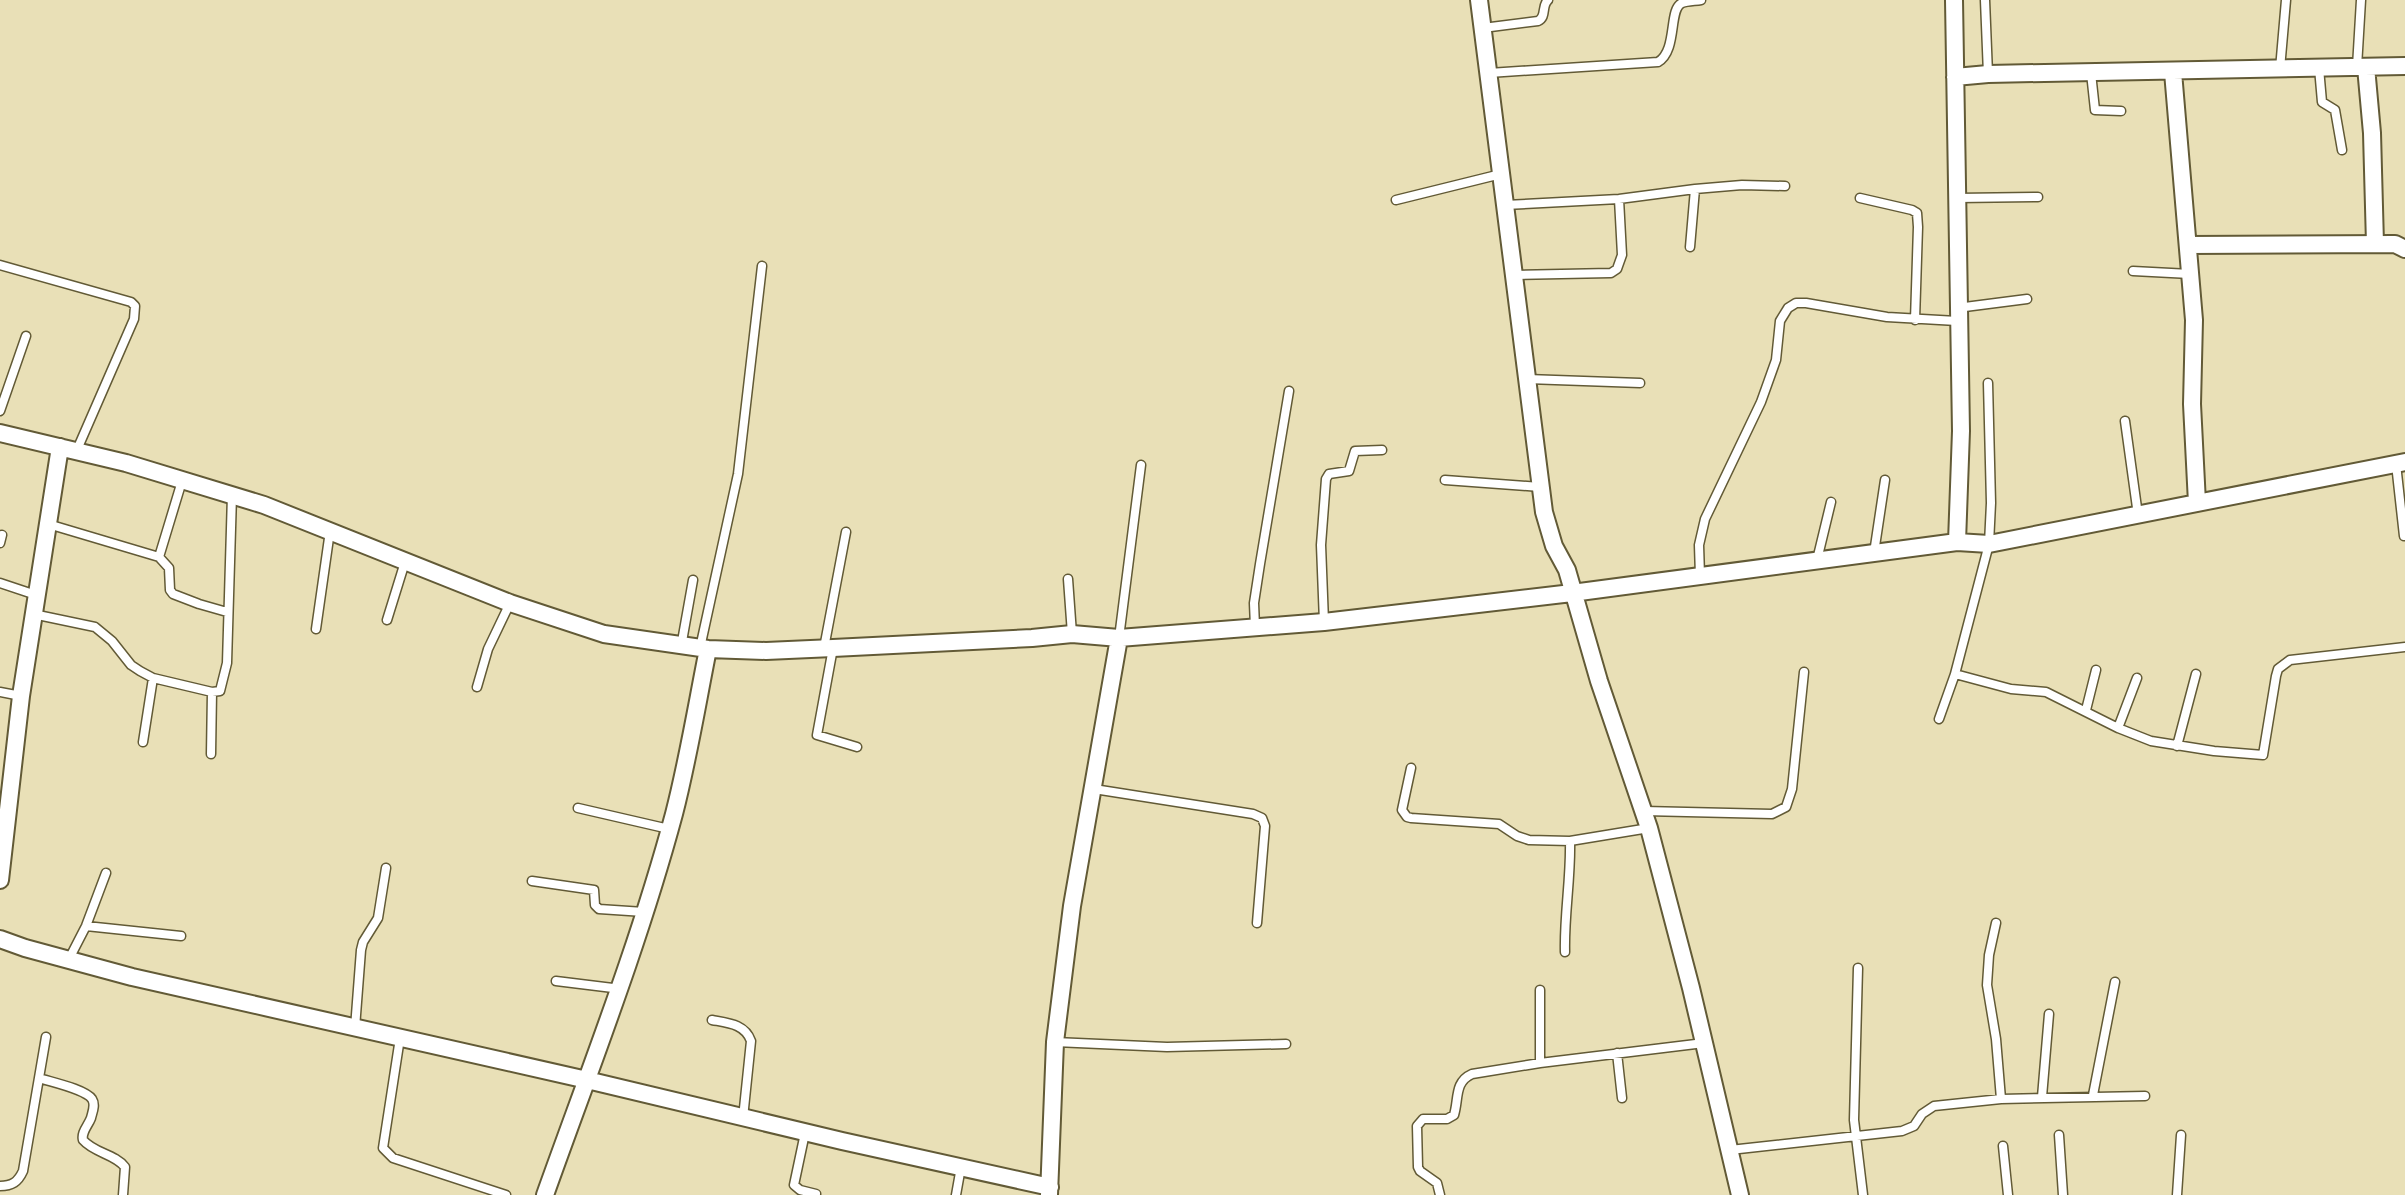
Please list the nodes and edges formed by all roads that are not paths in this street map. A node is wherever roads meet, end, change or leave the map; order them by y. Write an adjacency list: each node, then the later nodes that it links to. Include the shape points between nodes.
1 (1479, 0): 8 (street)
2 (1548, 0): 8 (lane, via 1538,21)
3 (1701, 0): 14 (lane, via 1683,2 1677,8 1669,51 1658,62)
4 (1954, 0): 17 (street)
5 (1985, 0): 16 (lane)
6 (2286, 0): 12 (lane)
7 (2361, 0): 10 (lane)
8 (1483, 28): 14 (street)
9 (2405, 66): 10 (street)
10 (2361, 67): 11 (street); 29 (street, via 2372,133)
11 (2319, 68): 12 (street); 19 (lane, via 2322,102 2335,110)
12 (2280, 69): 13 (street)
13 (2173, 72): 15 (street); 30 (street)
14 (1489, 73): 20 (street)
15 (2091, 73): 16 (street); 18 (lane, via 2095,110)
16 (1984, 75): 17 (street)
17 (1958, 77): 23 (street)
18 (2121, 111)
19 (2342, 150)
20 (1501, 174): 27 (lane); 28 (street)
21 (1785, 186): 22 (lane)
22 (1695, 189): 26 (lane); 31 (lane)
23 (1961, 197): 24 (lane); 39 (street)
24 (2038, 197)
25 (1860, 198): 40 (lane, via 1917,213)
26 (1619, 199): 28 (lane); 37 (lane, via 1622,255 1617,269 1611,273)
27 (1396, 200)
28 (1505, 205): 37 (street)
29 (2375, 244): 30 (street); 32 (street, via 2395,244)
30 (2188, 245): 36 (street)
31 (1690, 247)
32 (2405, 249)
33 (0, 265): 49 (lane, via 135,306 134,319)
34 (762, 266): 88 (lane, via 738,474)
35 (2133, 271): 36 (lane)
36 (2190, 274): 59 (street)
37 (1515, 275): 42 (street)
38 (2027, 299): 39 (lane)
39 (1965, 311): 40 (lane); 65 (street, via 1961,431)
40 (1915, 320): 70 (lane, via 1806,303 1796,303 1783,314 1776,360 1761,402 1705,519 1699,545)
41 (26, 336): 46 (lane)
42 (1527, 379): 43 (lane); 56 (street)
43 (1640, 383)
44 (1988, 383): 65 (lane, via 1991,503)
45 (1289, 391): 81 (lane, via 1254,603)
46 (0, 411)
47 (2125, 421): 60 (lane)
48 (0, 433): 49 (street)
49 (68, 450): 55 (street); 61 (street)
50 (1382, 450): 80 (lane, via 1355,452 1349,471 1329,474 1326,479 1321,545)
51 (2400, 463): 59 (street); 64 (lane)
52 (1141, 465): 84 (lane)
53 (1445, 480): 56 (lane)
54 (1885, 480): 66 (lane)
55 (182, 481): 57 (street); 67 (lane)
56 (1540, 487): 74 (street, via 1554,546 1567,570)
57 (232, 495): 62 (street); 77 (lane)
58 (1831, 502): 68 (lane)
59 (2197, 503): 60 (street)
60 (2138, 515): 65 (street)
61 (48, 524): 67 (lane); 75 (street)
62 (330, 531): 69 (street); 82 (lane)
63 (846, 532): 87 (lane)
64 (2404, 536)
65 (1973, 543): 66 (street); 91 (lane)
66 (1874, 553): 68 (street)
67 (159, 558): 77 (lane, via 169,568 173,594)
68 (1817, 560): 70 (street)
69 (405, 562): 76 (street); 79 (lane)
70 (1700, 576): 74 (street)
71 (1068, 579): 83 (lane)
72 (693, 580): 85 (lane)
73 (0, 583): 75 (lane)
74 (1572, 593): 80 (street); 109 (street)
75 (36, 595): 78 (street)
76 (510, 603): 85 (street, via 604,634); 95 (lane, via 488,649)
77 (227, 612): 97 (lane, via 224,684 220,691)
78 (32, 614): 93 (lane, via 95,627 131,665); 98 (street)
79 (387, 620)
80 (1324, 622): 81 (street)
81 (1255, 627): 84 (street)
82 (316, 629)
83 (1072, 634): 84 (street); 87 (street)
84 (1119, 638): 107 (street)
85 (681, 647): 88 (street)
86 (2405, 647): 103 (lane, via 2290,660 2283,665 2276,676 2263,755)
87 (829, 648): 88 (street); 104 (lane, via 817,735)
88 (704, 649): 111 (street)
89 (2096, 670): 99 (lane)
90 (1804, 672): 109 (lane, via 1792,789 1786,807 1772,814)
91 (1955, 674): 99 (lane, via 2011,689 2046,692); 100 (lane)
92 (2196, 674): 103 (lane)
93 (153, 678): 97 (lane); 102 (lane)
94 (2137, 678): 101 (lane)
95 (477, 687)
96 (0, 692): 98 (lane)
97 (212, 692): 105 (lane)
98 (21, 696): 115 (street)
99 (2086, 710): 101 (lane)
100 (1939, 719)
101 (2118, 728): 103 (lane)
102 (143, 742)
103 (2177, 746)
104 (856, 747)
105 (211, 754)
106 (1411, 768): 112 (lane, via 1402,810 1407,816 1499,824 1524,839)
107 (1094, 789): 118 (lane, via 1262,818 1265,826); 135 (street, via 1072,906)
108 (578, 808): 111 (lane)
109 (1644, 811): 110 (street)
110 (1649, 828): 112 (lane); 136 (street)
111 (669, 830): 117 (street)
112 (1570, 841): 123 (lane)
113 (386, 868): 132 (lane, via 378,918 361,950)
114 (106, 873): 120 (lane)
115 (0, 880)
116 (532, 881): 117 (lane, via 594,890 599,909)
117 (644, 912): 128 (street)
118 (1257, 923)
119 (1996, 923): 146 (lane, via 1987,985)
120 (86, 926): 121 (lane); 124 (lane)
121 (181, 936)
122 (0, 939): 124 (street)
123 (1565, 952)
124 (69, 959): 132 (street)
125 (1858, 968): 151 (lane, via 1854,1120)
126 (556, 981): 128 (lane)
127 (2115, 982): 142 (lane)
128 (621, 989): 141 (street)
129 (1540, 990): 139 (lane)
130 (2049, 1014): 144 (lane)
131 (712, 1020): 147 (lane, via 740,1026 751,1041)
132 (355, 1028): 134 (street)
133 (46, 1037): 140 (lane)
134 (400, 1038): 141 (street); 159 (lane, via 383,1148 393,1158)
135 (1055, 1042): 137 (lane, via 1167,1047); 156 (street)
136 (1704, 1042): 138 (lane); 153 (street)
137 (1286, 1044)
138 (1617, 1053): 139 (lane); 145 (lane)
139 (1540, 1063): 162 (lane, via 1466,1077 1459,1085 1454,1115 1420,1120 1418,1167 1437,1183)
140 (39, 1078): 155 (lane, via 23,1171 15,1182); 158 (lane, via 92,1099 94,1106 83,1140 125,1167)
141 (587, 1080): 147 (street); 160 (street)
142 (2093, 1095): 143 (lane); 144 (lane)
143 (2145, 1095)
144 (2042, 1097): 146 (lane)
145 (1622, 1098)
146 (2001, 1099): 151 (lane, via 1934,1106 1908,1129)
147 (743, 1118): 148 (street)
148 (805, 1132): 154 (street); 157 (lane, via 794,1185)
149 (2060, 1135): 166 (lane)
150 (2181, 1135): 167 (lane)
151 (1858, 1137): 153 (lane); 164 (lane)
152 (2003, 1146): 165 (lane)
153 (1730, 1150): 163 (street)
154 (961, 1167): 156 (street); 161 (lane)
155 (0, 1186)
156 (1050, 1191)
157 (816, 1194)
158 (123, 1195)
159 (506, 1195)
160 (545, 1195)
161 (956, 1195)
162 (1440, 1195)
163 (1740, 1195)
164 (1863, 1195)
165 (2008, 1195)
166 (2063, 1195)
167 (2177, 1195)

